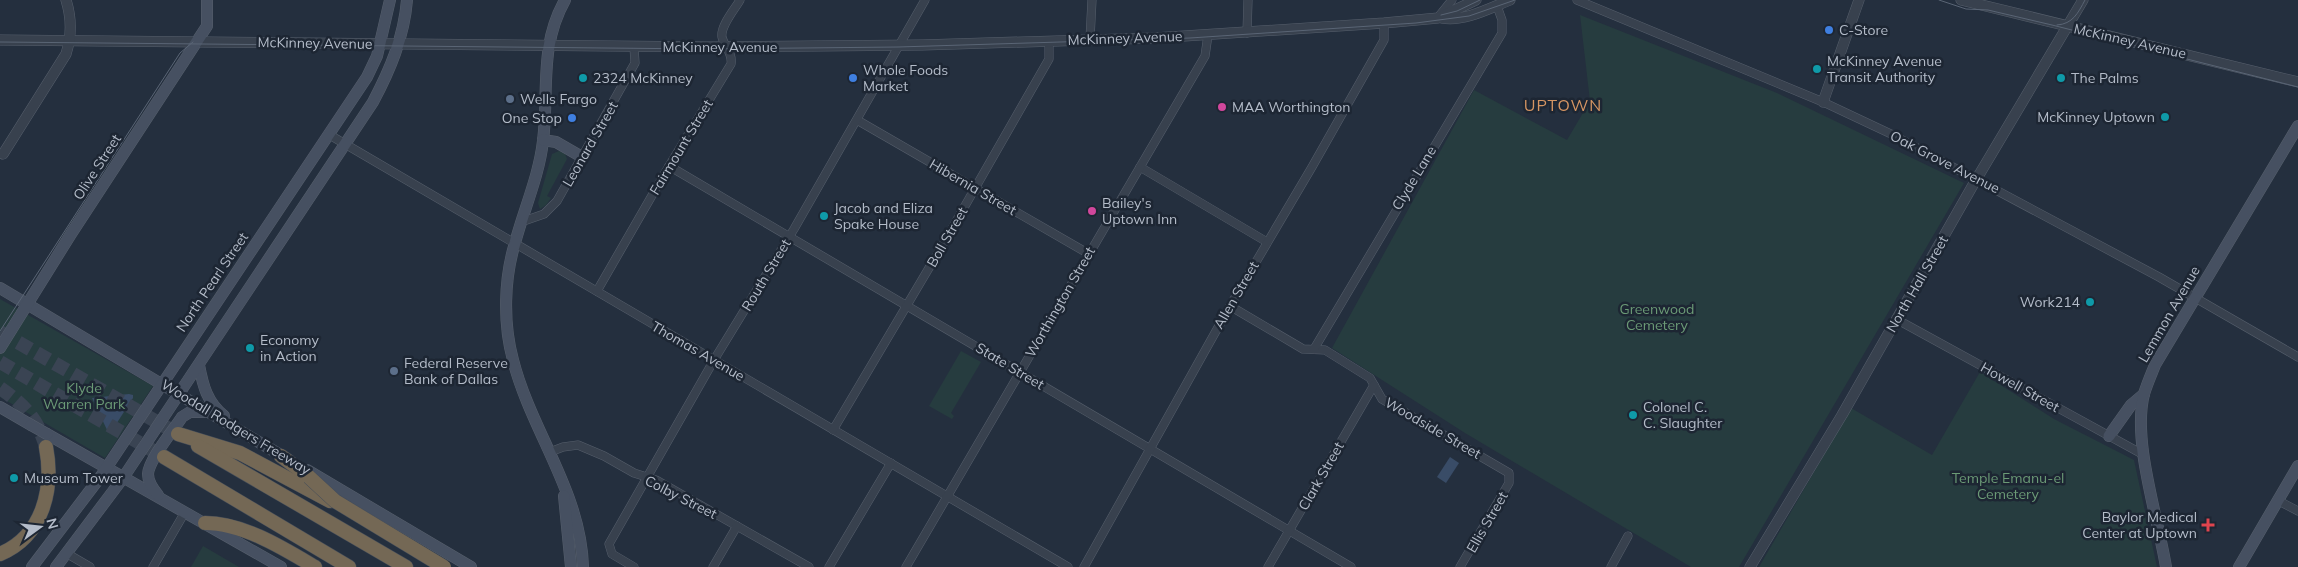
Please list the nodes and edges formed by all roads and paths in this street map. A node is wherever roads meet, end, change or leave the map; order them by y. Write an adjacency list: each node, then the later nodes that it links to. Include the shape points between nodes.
1 (66, 0): 25 (street, via 71,20)
2 (207, 0): 27 (main road, Olive Street, via 207,26)
3 (390, 0): 28 (main road, North Pearl Street)
4 (407, 0): 29 (main road)
5 (565, 0): 31 (main road)
6 (740, 0): 33 (street, Fairmount Street, via 723,30)
7 (925, 0): 30 (street, Routh Street)
8 (1092, 0): 23 (street)
9 (1248, 0): 21 (street)
10 (1452, 0): 18 (street)
11 (1476, 0): 18 (street, McKinney Avenue)
12 (1510, 0): 17 (street, McKinney Avenue)
13 (1577, 0): 35 (street, Oak Grove Avenue)
14 (1859, 0): 35 (street)
15 (1961, 0): 20 (street, McKinney Avenue)
16 (2083, 0): 20 (street, North Hall Street)
17 (1497, 6): 18 (street, McKinney Avenue, via 1460,17); 60 (street, Clyde Lane, via 1502,33)
18 (1438, 18): 19 (street, McKinney Avenue)
19 (1384, 23): 21 (street, McKinney Avenue); 49 (street, Allen Street, via 1384,40)
20 (2068, 26): 34 (street, McKinney Avenue); 45 (street, North Hall Street)
21 (1247, 33): 22 (street, McKinney Avenue)
22 (1208, 35): 23 (street, McKinney Avenue); 44 (street, Worthington Street, via 1206,54)
23 (1090, 39): 26 (street, McKinney Avenue)
24 (0, 40): 25 (street, McKinney Avenue)
25 (70, 40): 27 (street, McKinney Avenue); 41 (street, via 62,62)
26 (1049, 41): 30 (street, McKinney Avenue); 46 (street, Boll Street, via 1049,59)
27 (197, 42): 28 (street, McKinney Avenue); 55 (main road, Olive Street)
28 (381, 44): 29 (street, McKinney Avenue); 38 (main road, North Pearl Street, via 367,77)
29 (398, 44): 31 (street, McKinney Avenue); 40 (main road, via 373,102)
30 (898, 45): 33 (street, McKinney Avenue); 36 (street, Routh Street)
31 (548, 46): 32 (street, McKinney Avenue); 39 (main road)
32 (634, 47): 33 (street, McKinney Avenue); 42 (street, Leonard Street, via 635,63)
33 (726, 47): 43 (street, Fairmount Street, via 731,64)
34 (2298, 82)
35 (1823, 102): 45 (street, Oak Grove Avenue)
36 (857, 120): 46 (street, Hibernia Street); 48 (street, Routh Street)
37 (2298, 126): 54 (main road, Lemmon Avenue)
38 (328, 134): 40 (street, Thomas Avenue); 65 (main road, North Pearl Street)
39 (543, 140): 42 (main road, via 556,142); 47 (main road)
40 (344, 144): 50 (street, Thomas Avenue); 63 (main road)
41 (3, 154)
42 (582, 157): 47 (street, Leonard Street, via 552,208)
43 (668, 166): 48 (street, State Street); 53 (street, Fairmount Street)
44 (1140, 167): 49 (street); 51 (street, Worthington Street)
45 (1977, 178): 54 (street, Oak Grove Avenue); 58 (street, North Hall Street)
46 (975, 188): 51 (street, Hibernia Street); 56 (street, Boll Street)
47 (521, 222): 50 (main road)
48 (790, 236): 56 (street, State Street); 62 (street, Routh Street)
49 (1267, 242): 57 (street, Allen Street)
50 (514, 244): 53 (street, Thomas Avenue); 76 (main road, via 507,290 510,344 522,388)
51 (1089, 254): 64 (street, Worthington Street)
52 (0, 288): 55 (main road, Woodall Rodgers Freeway)
53 (597, 292): 62 (street, Thomas Avenue)
54 (2196, 298): 61 (street, Oak Grove Avenue); 68 (main road, Lemmon Avenue, via 2155,365)
55 (27, 304): 59 (main road, Olive Street); 65 (main road, Woodall Rodgers Freeway)
56 (907, 305): 64 (street, State Street); 72 (street, Boll Street)
57 (1230, 306): 60 (street, Woodside Street, via 1303,349); 75 (street, Allen Street)
58 (1896, 319): 73 (street, Howell Street); 122 (street, North Hall Street)
59 (0, 348)
60 (1314, 349): 66 (street, Woodside Street, via 1325,350 1367,376)
61 (2298, 357)
62 (714, 360): 72 (street, Thomas Avenue); 84 (street, Routh Street)
63 (199, 365): 67 (main road); 71 (main road, via 206,395)
64 (1019, 372): 75 (street, State Street); 87 (street, Worthington Street)
65 (163, 383): 67 (main road, Woodall Rodgers Freeway); 82 (main road, North Pearl Street)
66 (1374, 385): 83 (street, Woodside Street, via 1382,399); 94 (street, Clark Street)
67 (180, 393): 70 (main road, Woodall Rodgers Freeway); 85 (main road)
68 (2144, 394): 73 (main road, via 2130,405); 77 (main road, Lemmon Avenue, via 2141,425)
69 (0, 407): 74 (main road, bridge, via 31,425)
70 (208, 412): 71 (main road, Woodall Rodgers Freeway); 88 (main road, via 194,412 182,417 150,465 150,484)
71 (231, 426): 78 (main road, Woodall Rodgers Freeway)
72 (833, 430): 80 (street, Thomas Avenue)
73 (2109, 436): 77 (street, Howell Street)
74 (47, 441): 82 (main road); 97 (highway, via 50,479 40,516 27,537)
75 (1150, 449): 94 (street, State Street); 117 (street, Allen Street)
76 (550, 452): 84 (street, Colby Street, via 578,445); 86 (main road)
77 (2144, 455): 123 (main road, Lemmon Avenue)
78 (281, 456): 106 (highway, bridge, via 335,501); 108 (main road, Woodall Rodgers Freeway)
79 (164, 457): 104 (highway)
80 (891, 463): 87 (street, Thomas Avenue); 114 (street)
81 (2298, 466): 89 (main road)
82 (107, 468): 85 (main road); 98 (main road, North Pearl Street)
83 (1510, 476): 120 (street, Ellis Street)
84 (646, 477): 93 (street, Colby Street); 111 (street, Routh Street, via 609,544 615,556)
85 (124, 478): 88 (main road); 96 (main road)
86 (563, 484): 109 (main road); 110 (main road, via 574,510)
87 (947, 496): 115 (street, Worthington Street); 116 (street, Thomas Avenue)
88 (160, 498): 91 (main road)
89 (2277, 500): 90 (street); 124 (main road)
90 (2298, 511)
91 (185, 512): 92 (main road); 101 (street)
92 (205, 523): 102 (main road); 103 (highway, via 219,523 251,534)
93 (737, 526): 112 (street); 113 (street, Colby Street)
94 (1288, 530): 118 (street, Clark Street); 119 (street, State Street)
95 (1628, 536): 121 (street)
96 (66, 553): 99 (main road); 100 (street)
97 (0, 554)
98 (32, 567)
99 (56, 567)
100 (90, 567)
101 (153, 567)
102 (281, 567)
103 (315, 567)
104 (349, 567)
105 (406, 567): 107 (highway, via 178,434 240,453)
106 (444, 567)
107 (449, 567)
108 (471, 567)
109 (570, 567)
110 (582, 567)
111 (634, 567)
112 (713, 567)
113 (809, 567)
114 (829, 567)
115 (906, 567)
116 (1068, 567)
117 (1084, 567)
118 (1268, 567)
119 (1351, 567)
120 (1460, 567)
121 (1611, 567)
122 (1750, 567)
123 (2166, 567)
124 (2239, 567)

